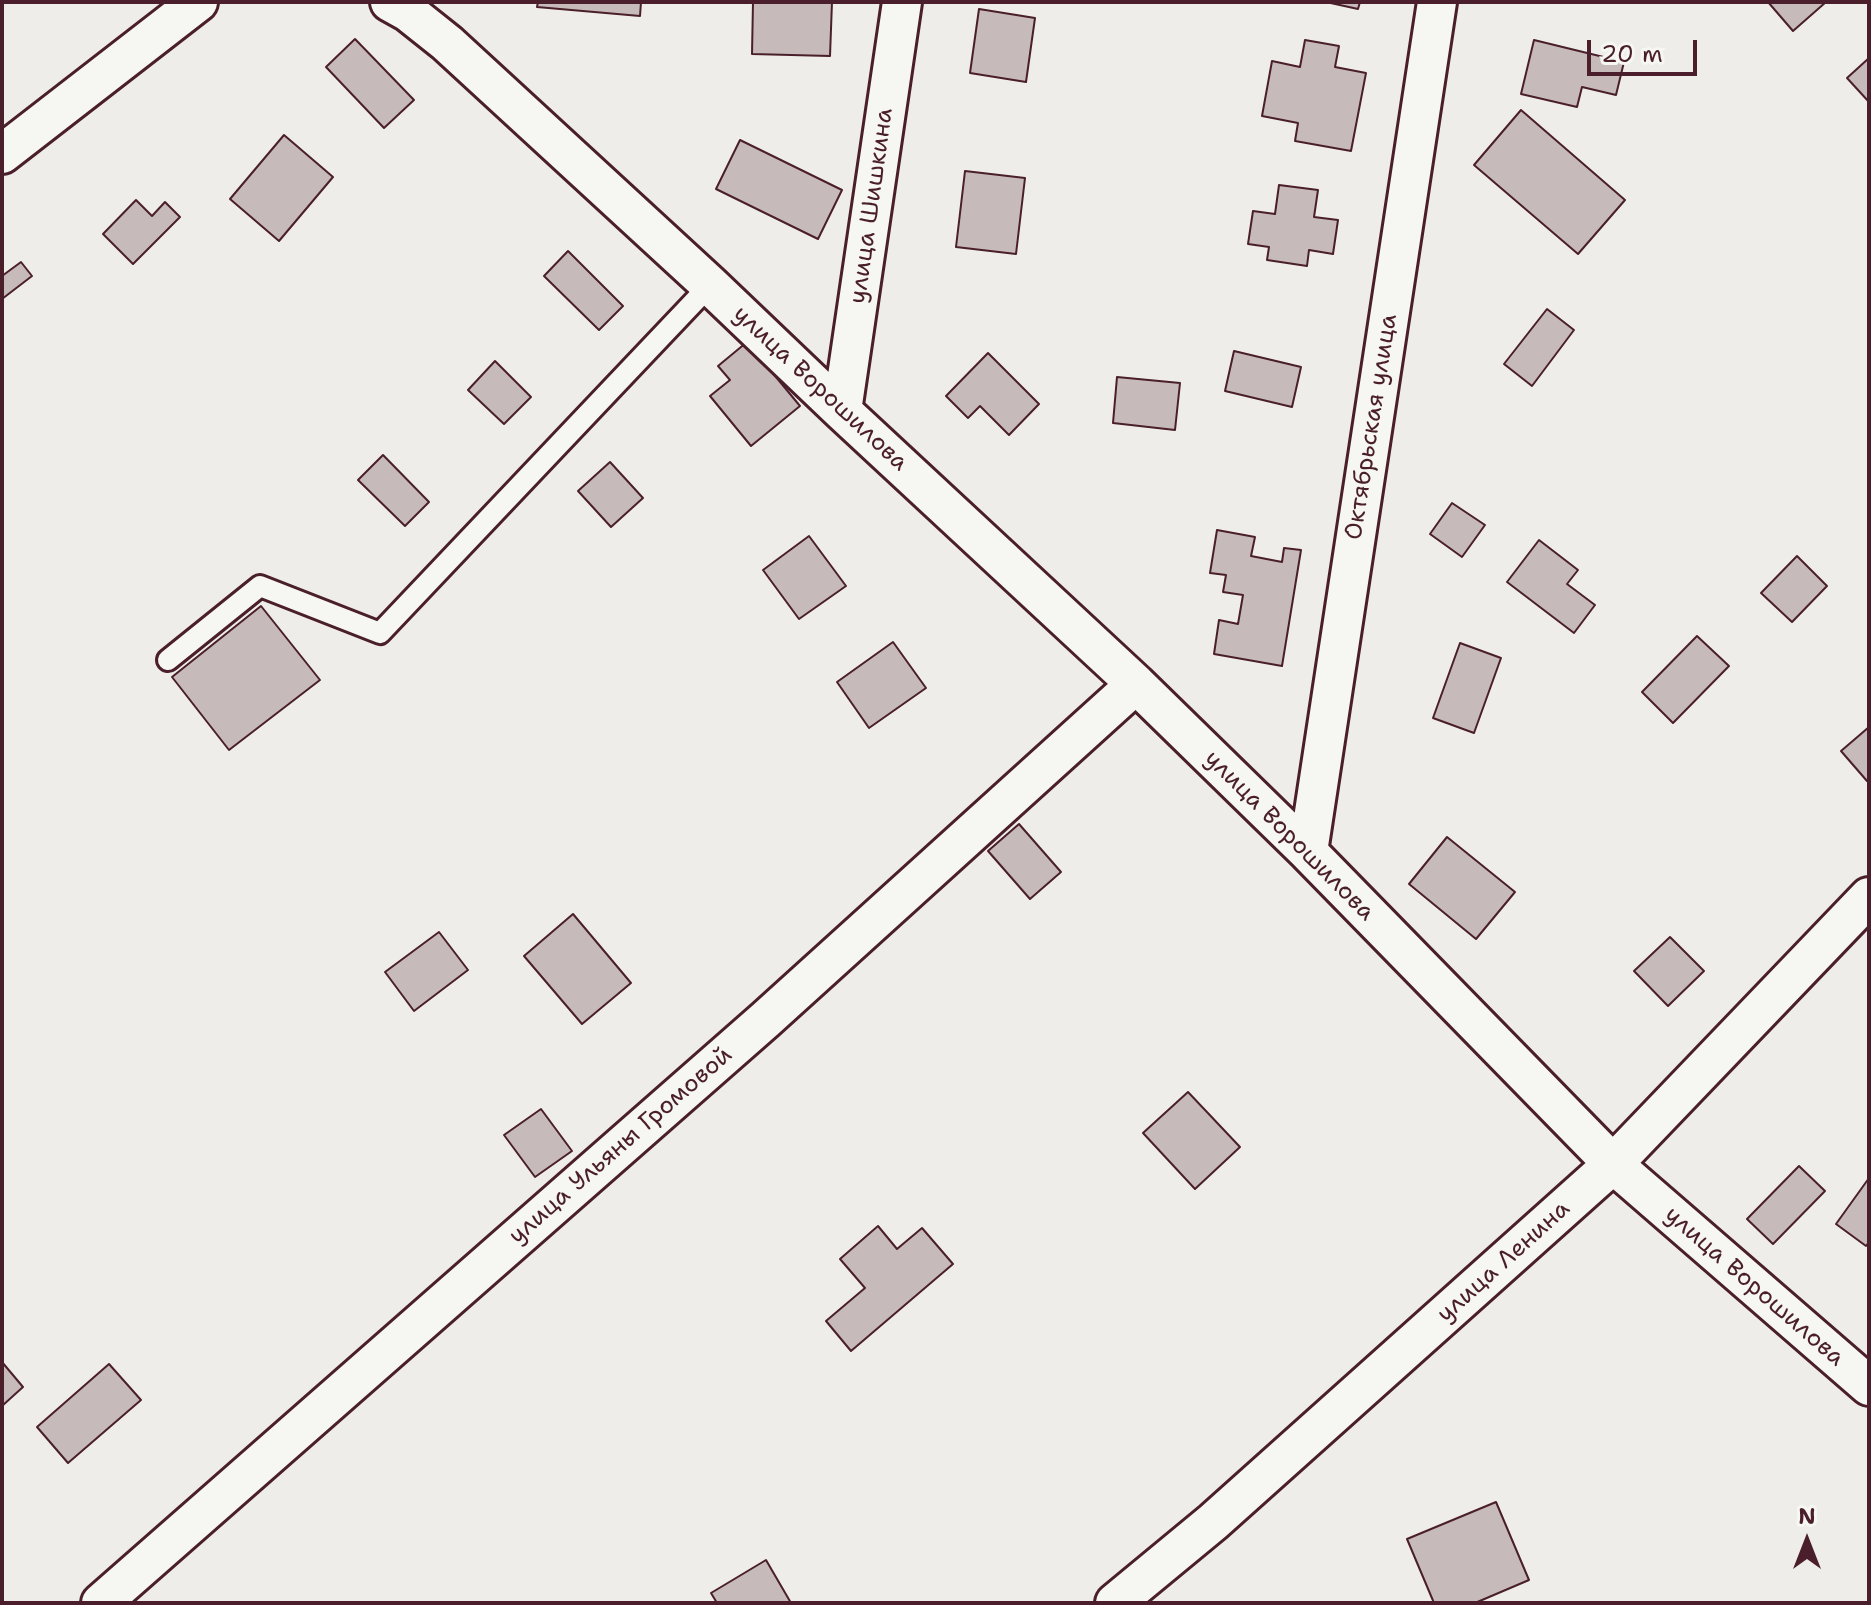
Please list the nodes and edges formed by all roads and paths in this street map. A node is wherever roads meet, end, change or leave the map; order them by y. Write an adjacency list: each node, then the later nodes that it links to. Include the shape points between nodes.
1 (198, 2): 5 (street)
2 (390, 2): 6 (street, улица Ворошилова, via 447,43)
3 (902, 2): 7 (street, улица Шишкина)
4 (1437, 2): 10 (street, Октябрьская улица)
5 (2, 154)
6 (710, 285): 7 (street, улица Ворошилова); 8 (lane, via 380,633 260,586)
7 (842, 411): 9 (street, улица Ворошилова)
8 (168, 660)
9 (1136, 684): 10 (street, улица Ворошилова); 14 (street, улица Ульяны Громовой, via 741,1041)
10 (1308, 852): 12 (street, улица Ворошилова)
11 (1869, 897): 12 (street, улица Ленина)
12 (1613, 1164): 13 (street, улица Ворошилова); 15 (street, улица Ленина, via 1213,1522)
13 (1869, 1386)
14 (101, 1603)
15 (1115, 1603)

